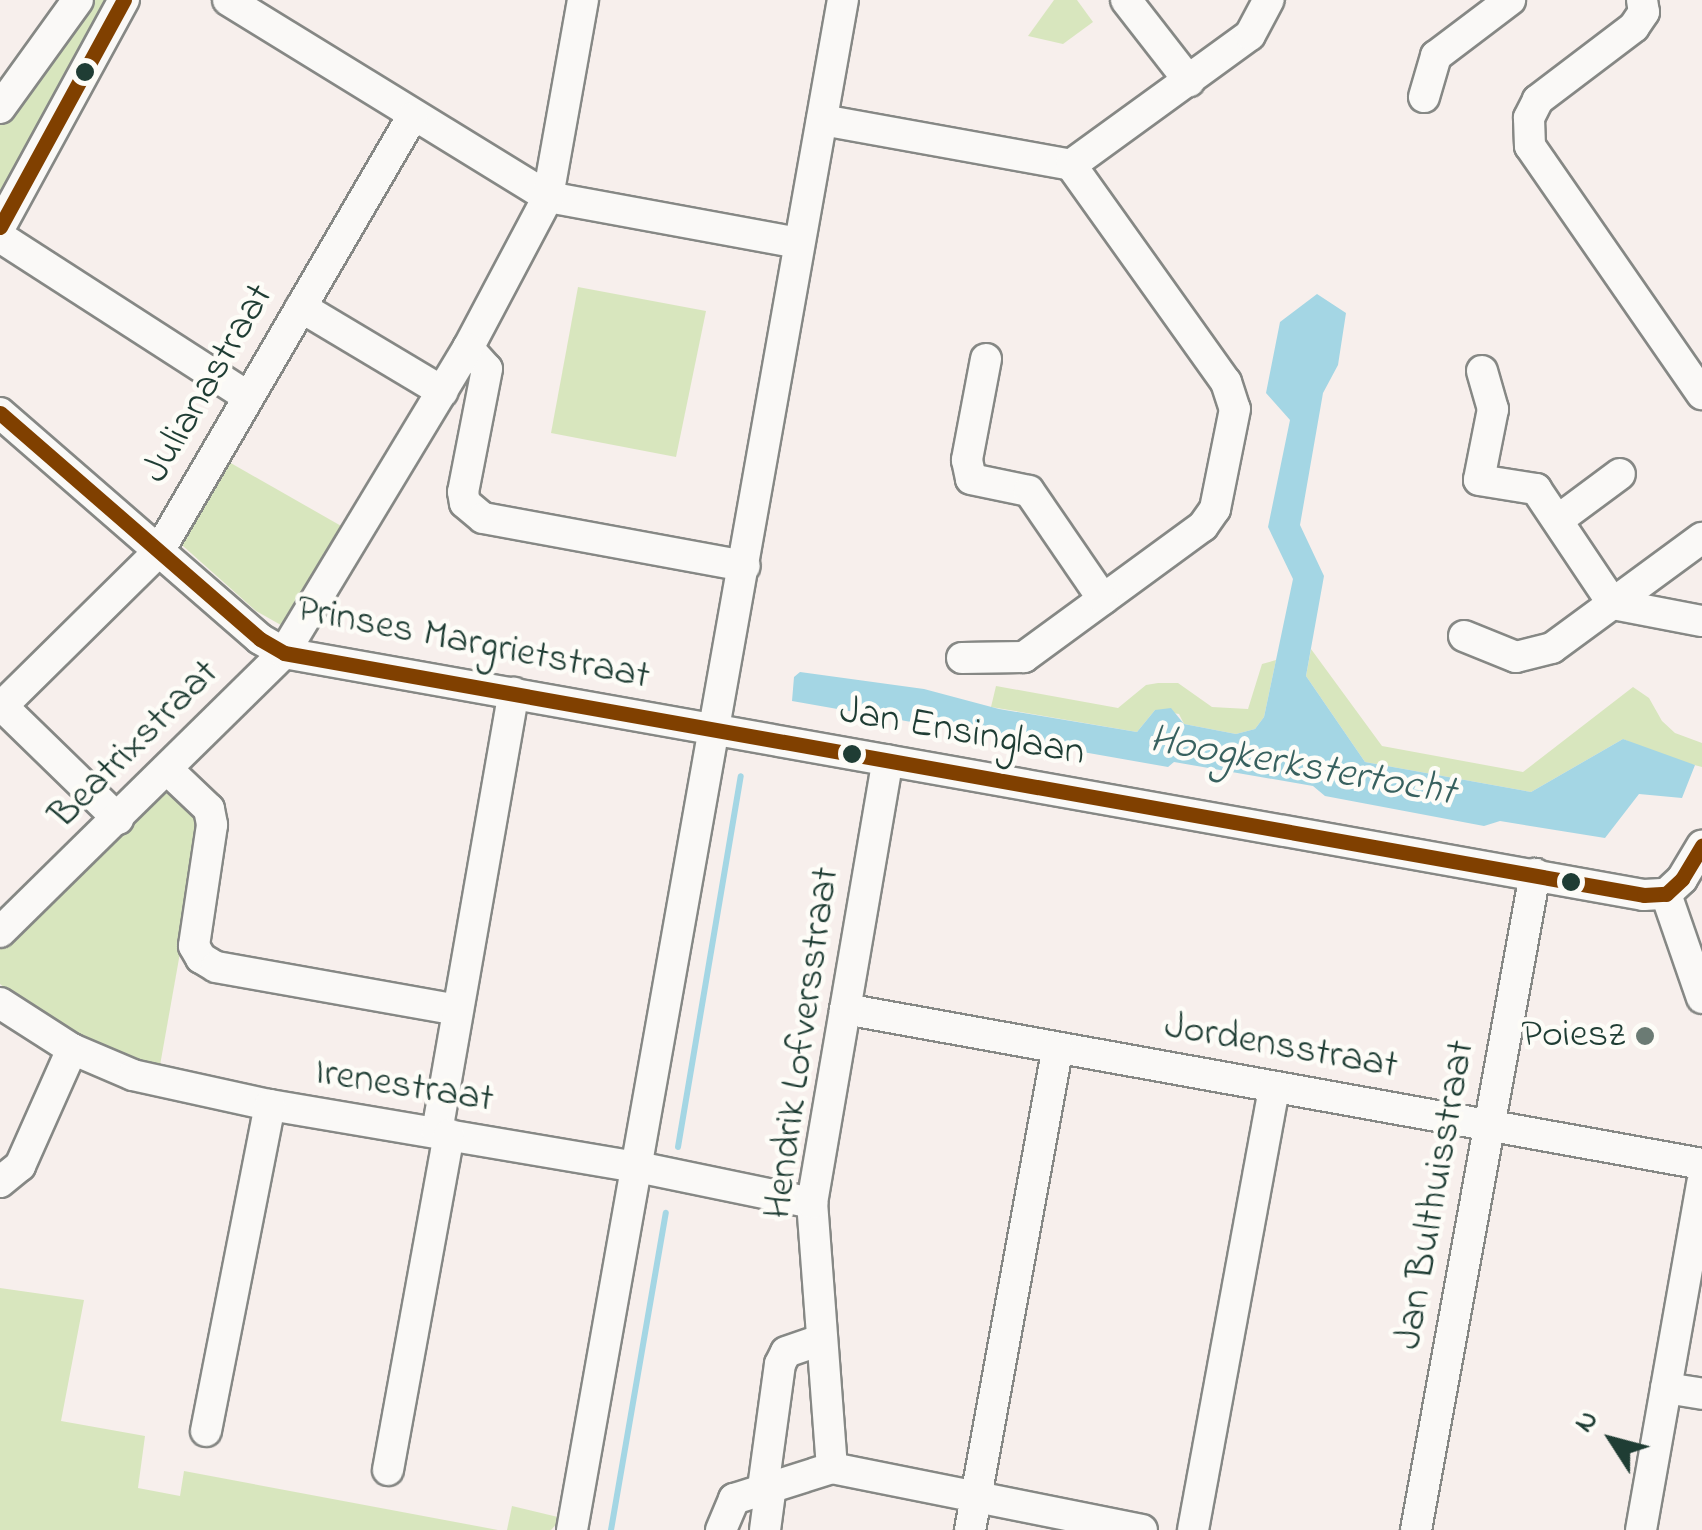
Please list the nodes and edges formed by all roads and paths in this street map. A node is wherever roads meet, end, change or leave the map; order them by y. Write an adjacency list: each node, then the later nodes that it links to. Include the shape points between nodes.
1 (78, 0): 12 (street)
2 (124, 0): 17 (street)
3 (228, 0): 13 (street)
4 (583, 0): 16 (street, Beatrixstraat)
5 (843, 0): 14 (street)
6 (1126, 0): 10 (street)
7 (1269, 0): 10 (street, via 1250,35)
8 (1510, 0): 11 (street, via 1436,56)
9 (1642, 0): 25 (street, via 1644,12 1634,27 1538,100 1528,118 1530,146)
10 (1189, 81): 15 (street)
11 (1424, 97)
12 (0, 108)
13 (412, 116): 16 (street); 20 (street, Julianastraat)
14 (822, 120): 15 (street); 19 (street)
15 (1070, 165): 33 (street, via 1226,382 1235,409 1215,510)
16 (548, 197): 19 (street); 21 (street, Beatrixstraat)
17 (0, 227)
18 (0, 236): 26 (street)
19 (799, 243): 32 (street)
20 (300, 307): 24 (street); 26 (street, Julianastraat)
21 (468, 348): 24 (street, Beatrixstraat); 32 (street, via 487,369 463,492 473,512)
22 (986, 359): 33 (street, via 966,460 970,479 1029,491)
23 (1482, 371): 29 (street, via 1493,409 1480,480 1536,489)
24 (444, 392): 37 (street, Beatrixstraat)
25 (1702, 394)
26 (248, 397): 31 (street, Julianastraat)
27 (0, 413): 31 (street, Prinses Margrietstraat)
28 (1620, 474): 29 (street)
29 (1558, 520): 34 (street)
30 (1702, 538): 34 (street)
31 (159, 551): 37 (street, Prinses Margrietstraat); 40 (street, Julianastraat)
32 (744, 566): 41 (street)
33 (1104, 599): 38 (street, via 1024,657)
34 (1613, 604): 35 (street); 36 (street, via 1552,648 1516,657)
35 (1702, 621)
36 (1464, 636)
37 (284, 653): 39 (street, Prinses Margrietstraat); 43 (street, Beatrixstraat)
38 (962, 658)
39 (514, 693): 41 (street, Prinses Margrietstraat); 52 (street)
40 (1, 707): 44 (street)
41 (716, 731): 42 (street, Jan Ensinglaan); 60 (street)
42 (888, 760): 46 (street, Jan Ensinglaan); 51 (street, Hendrik Lofversstraat)
43 (169, 770): 44 (street, Beatrixstraat); 52 (street, via 209,808 194,946 201,958 216,968)
44 (118, 819): 48 (street, Beatrixstraat)
45 (1702, 846): 47 (street)
46 (1535, 874): 47 (street, Jan Ensinglaan); 57 (street, Jan Bulthuisstraat)
47 (1666, 894): 49 (street)
48 (0, 932)
49 (1702, 998)
50 (0, 1003): 54 (street, Irenestraat)
51 (845, 1009): 53 (street, Jordensstraat); 63 (street, Hendrik Lofversstraat)
52 (457, 1010): 58 (street)
53 (1058, 1048): 55 (street, Jordensstraat); 71 (street)
54 (72, 1049): 56 (street, Irenestraat, via 133,1076); 61 (street, via 20,1166)
55 (1274, 1087): 57 (street, Jordensstraat); 76 (street)
56 (270, 1105): 58 (street, Irenestraat); 67 (street)
57 (1489, 1125): 59 (street, Jordensstraat); 77 (street, Jan Bulthuisstraat)
58 (443, 1134): 60 (street, Irenestraat); 69 (street)
59 (1702, 1164)
60 (638, 1167): 63 (street, Irenestraat); 72 (street)
61 (0, 1182)
62 (1702, 1183): 65 (street)
63 (812, 1203): 64 (street, Hendrik Lofversstraat)
64 (820, 1340): 68 (street, Hendrik Lofversstraat); 70 (street, via 786,1352 780,1364)
65 (1666, 1388): 66 (street); 78 (street)
66 (1702, 1394)
67 (206, 1431)
68 (832, 1468): 70 (street); 71 (street)
69 (388, 1470)
70 (767, 1486): 73 (street, via 734,1499); 74 (street)
71 (973, 1515): 75 (street)
72 (572, 1530)
73 (721, 1530)
74 (764, 1530)
75 (1142, 1530)
76 (1193, 1530)
77 (1416, 1530)
78 (1641, 1530)

